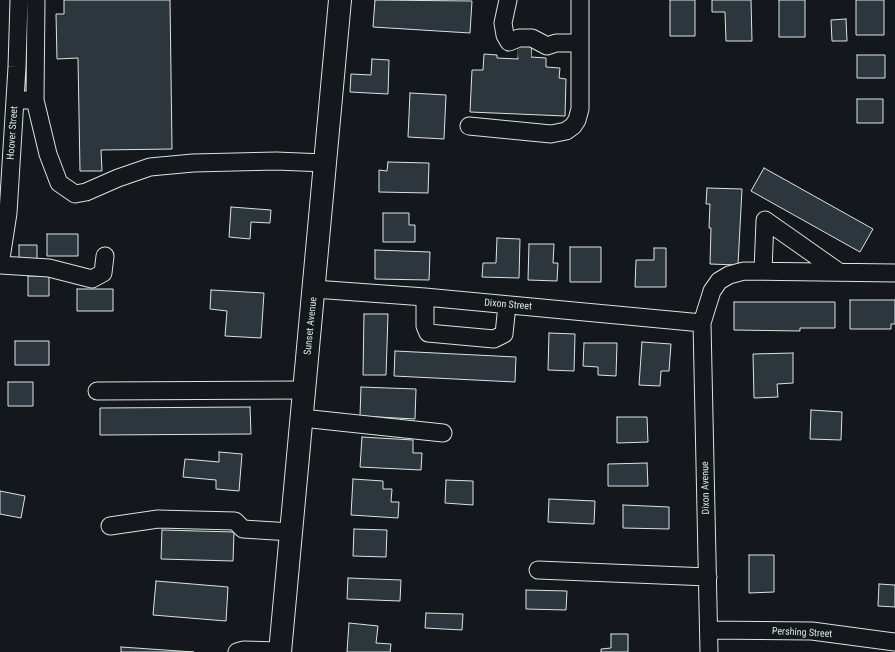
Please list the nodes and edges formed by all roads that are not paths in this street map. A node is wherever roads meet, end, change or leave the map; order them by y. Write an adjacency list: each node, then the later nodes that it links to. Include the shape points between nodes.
1 (19, 0): 7 (street, Hoover Street)
2 (36, 0): 8 (street)
3 (340, 0): 10 (main road, Sunset Avenue)
4 (508, 0): 6 (street, via 503,23 505,35 526,46)
5 (580, 0): 6 (street)
6 (580, 43): 9 (street, via 580,109 573,126 566,131 551,134)
7 (15, 100): 8 (street); 12 (street, Hoover Street, via 8,213)
8 (36, 100): 10 (street, via 48,154 59,183 75,194 150,167 276,161)
9 (469, 126)
10 (325, 163): 16 (main road, Sunset Avenue)
11 (105, 256): 12 (street, via 103,273 92,279 49,268)
12 (0, 265)
13 (763, 271): 14 (street, Dixon Avenue); 14 (street, via 765,220); 19 (street, Dixon Avenue, via 744,271 719,281 712,291)
14 (839, 272): 15 (street, Dixon Avenue)
15 (895, 273)
16 (314, 289): 17 (street, Dixon Street); 20 (main road, Sunset Avenue)
17 (425, 297): 18 (street, Dixon Street); 18 (street, via 425,326 428,333 457,336 494,339 504,334)
18 (507, 305): 19 (street, Dixon Street)
19 (702, 323): 27 (street, Dixon Avenue)
20 (304, 390): 21 (street); 22 (main road, Sunset Avenue)
21 (97, 391)
22 (302, 418): 23 (street); 25 (main road, Sunset Avenue)
23 (443, 433)
24 (110, 526): 25 (street, via 158,519 235,520 243,529)
25 (291, 532): 31 (main road, Sunset Avenue)
26 (538, 570): 27 (street)
27 (708, 577): 28 (street, Dixon Avenue)
28 (709, 630): 29 (street, Pershing Street, via 812,631); 32 (street, Dixon Avenue)
29 (895, 642)
30 (237, 652): 31 (street)
31 (280, 652)
32 (709, 652)

